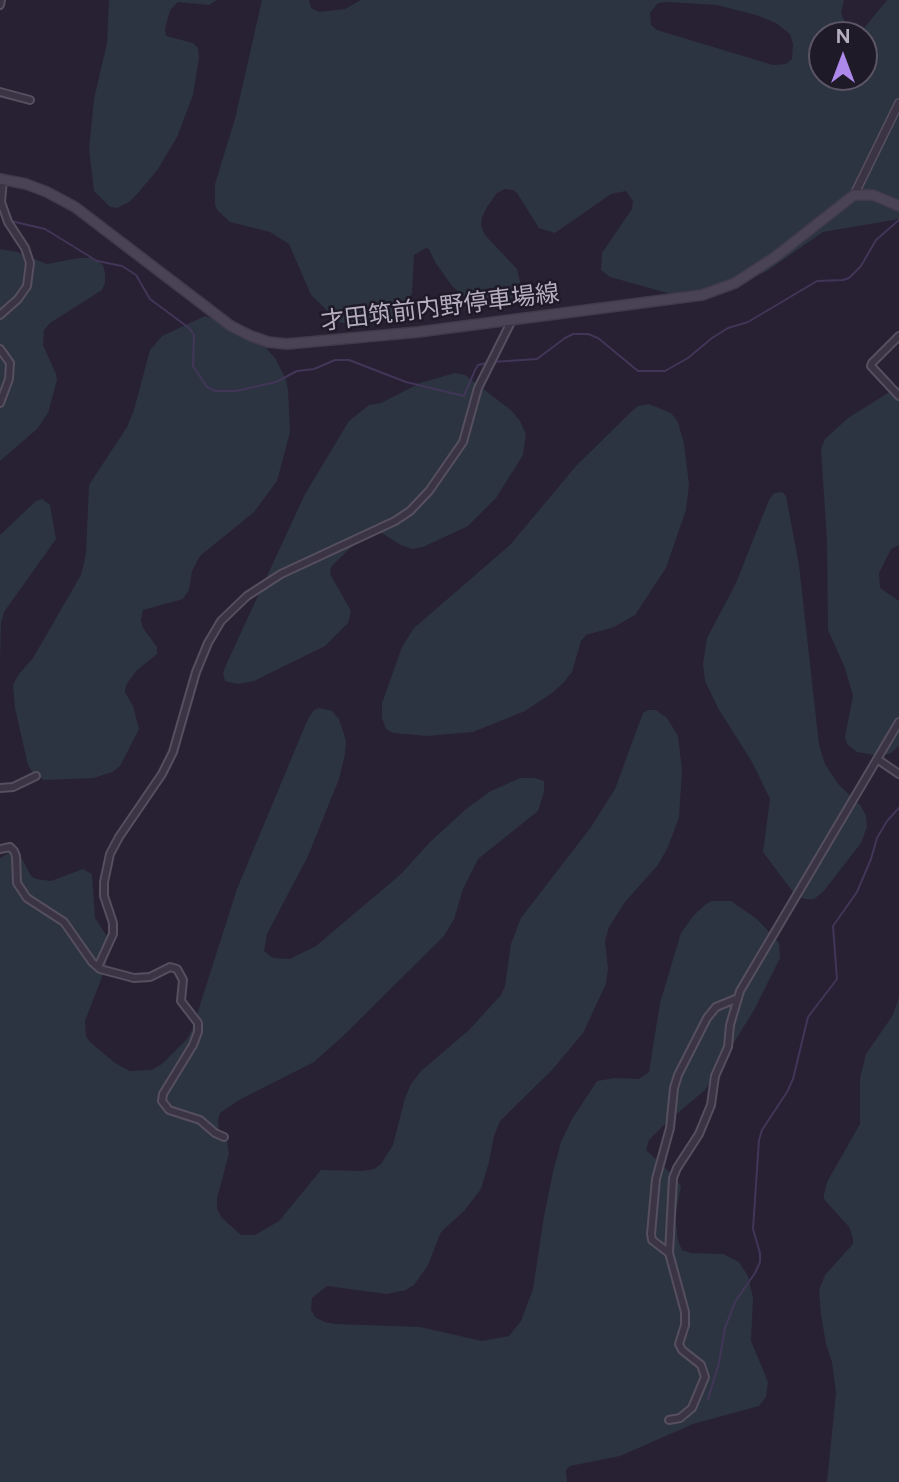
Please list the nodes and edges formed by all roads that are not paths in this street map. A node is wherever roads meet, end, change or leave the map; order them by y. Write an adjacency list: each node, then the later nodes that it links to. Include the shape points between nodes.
1 (1, 0): 2 (street)
2 (0, 5)
3 (0, 92): 4 (street)
4 (30, 100)
5 (899, 103): 7 (street)
6 (1, 179): 9 (street, via 1,202 30,264 27,286); 10 (main road, 才田筑前内野停車場線, via 47,192 75,207 231,326 268,342 333,341)
7 (854, 195): 8 (main road, via 873,195); 10 (main road, 才田筑前内野停車場線, via 735,283 695,297)
8 (899, 206)
9 (0, 315)
10 (512, 320): 21 (street, via 478,388 463,442 410,512 281,574 247,596 221,621 196,672 173,752 110,855 104,896 113,934)
11 (899, 336): 13 (street, via 872,366)
12 (0, 349): 14 (street, via 10,363)
13 (899, 396)
14 (0, 403)
15 (899, 722): 16 (street)
16 (877, 759): 17 (street); 22 (street)
17 (899, 774)
18 (36, 776): 19 (street)
19 (0, 788)
20 (0, 849): 21 (street, via 14,851 17,883 27,898 64,922)
21 (98, 967): 23 (street, via 134,978 150,977 170,967 182,974 181,1001 198,1023 198,1032 163,1101 170,1110 200,1120)
22 (738, 998): 24 (street, via 711,1105 673,1178); 24 (street, via 716,1007 707,1018 674,1088 670,1128 656,1179 651,1234)
23 (224, 1137)
24 (669, 1253): 25 (street, via 685,1312 679,1344 701,1365 705,1377 692,1408)
25 (670, 1420)

